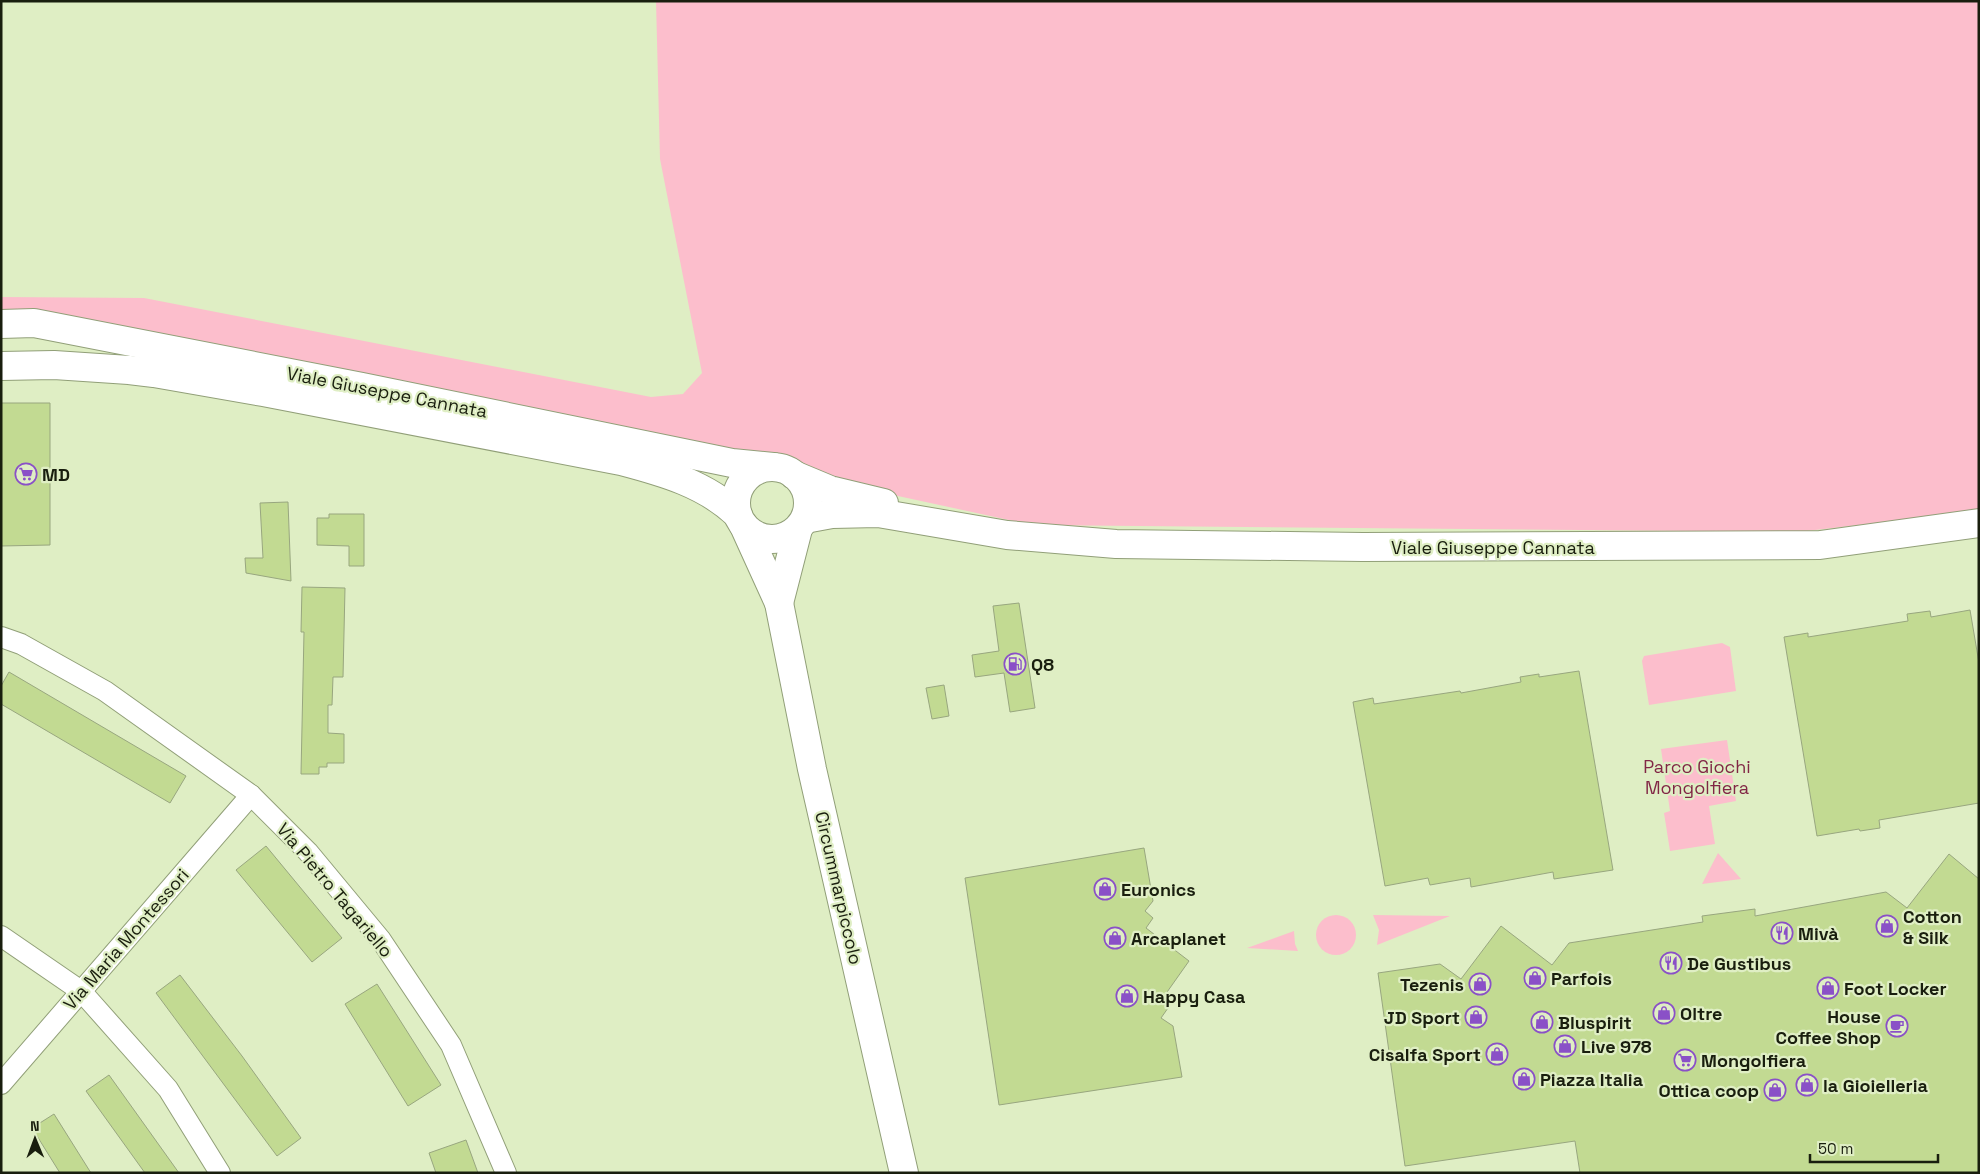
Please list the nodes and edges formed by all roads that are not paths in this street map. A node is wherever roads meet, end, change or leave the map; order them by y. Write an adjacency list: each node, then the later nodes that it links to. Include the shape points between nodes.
1 (1, 324): 3 (street, Viale Giuseppe Cannata, via 34,323)
2 (1, 366): 4 (street, Viale Giuseppe Cannata, via 54,365 163,375 621,461 662,472 693,485 724,502)
3 (784, 471): 4 (street, via 762,469 743,482 737,498); 6 (street, via 802,484 807,495 808,507); 7 (street, Viale Giuseppe Cannata, via 830,490)
4 (741, 520): 6 (street, via 753,534 776,539 788,536); 8 (street, Circummarpiccolo)
5 (1979, 523): 7 (street, Viale Giuseppe Cannata, via 1820,545 1363,547 1116,544)
6 (801, 524): 7 (street, Viale Giuseppe Cannata, via 832,514 878,513); 8 (street, Circummarpiccolo)
7 (1006, 535)
8 (779, 603): 16 (street, Circummarpiccolo, via 812,769)
9 (1, 638): 10 (street, Via Pietro Tagariello, via 21,644 105,691)
10 (251, 795): 12 (street, Via Maria Montessori); 15 (street, Via Pietro Tagariello, via 308,852 382,940 451,1045)
11 (1, 936): 12 (street)
12 (82, 991): 13 (street, Via Maria Montessori); 14 (street, via 168,1089)
13 (1, 1084)
14 (220, 1173)
15 (506, 1173)
16 (904, 1173)

